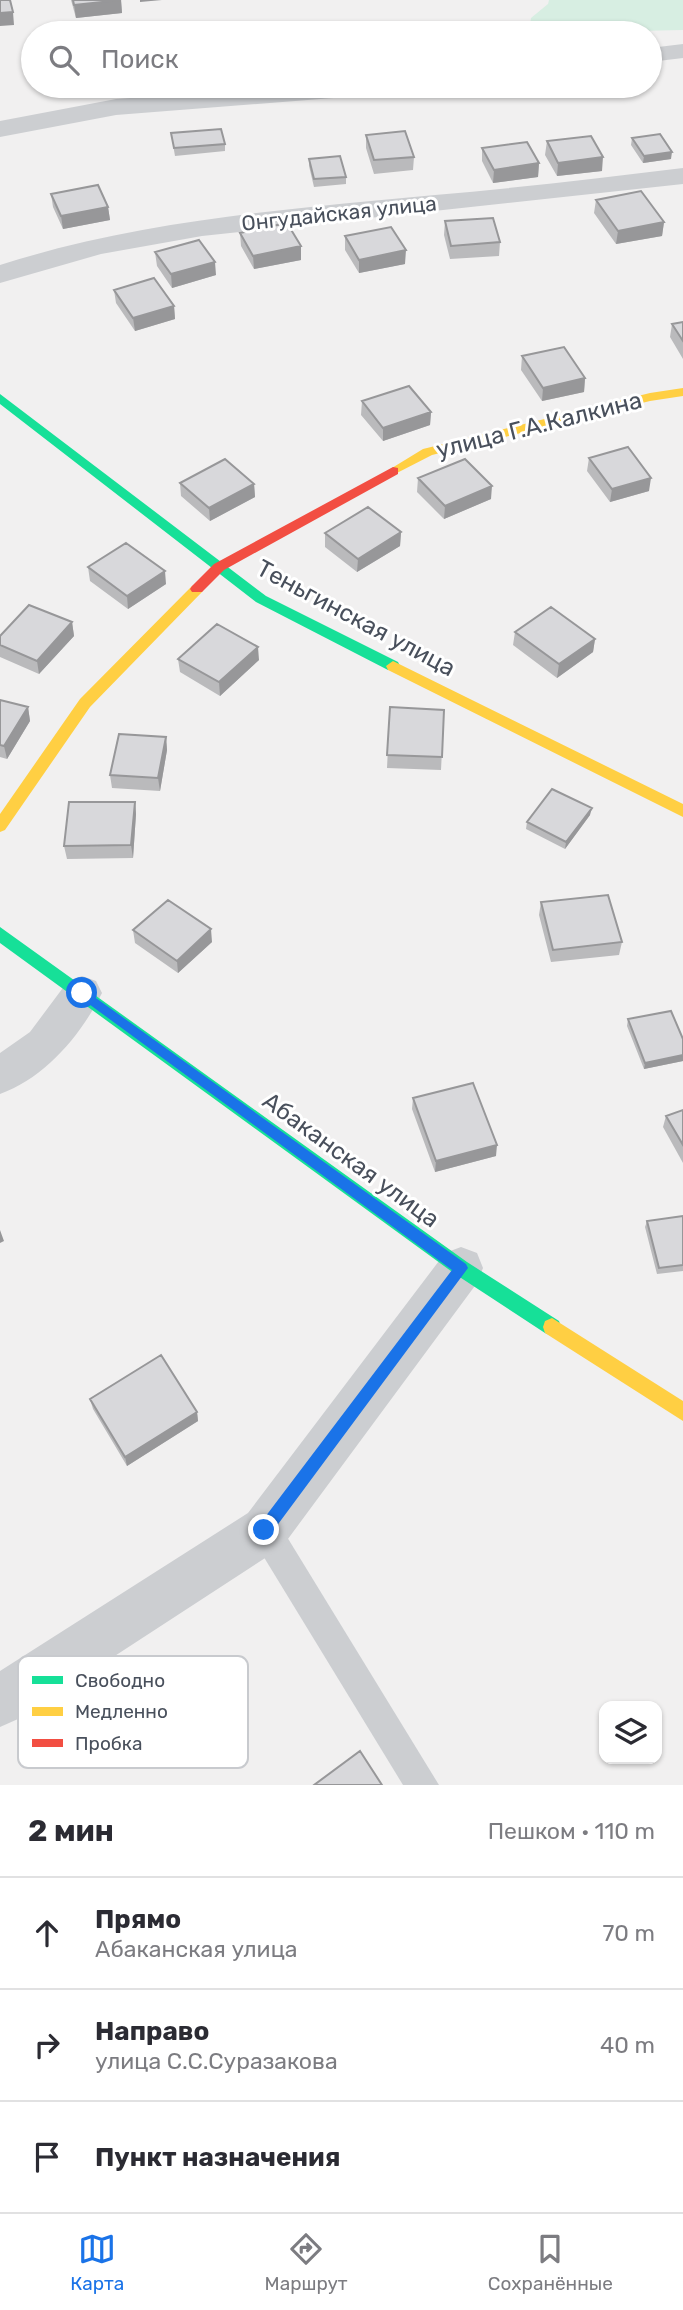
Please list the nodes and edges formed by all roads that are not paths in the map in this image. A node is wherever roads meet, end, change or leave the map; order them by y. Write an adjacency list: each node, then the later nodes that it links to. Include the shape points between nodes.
1 (683, 51): 2 (street)
2 (662, 54)
3 (231, 98): 4 (street, via 116,107)
4 (0, 129)
5 (683, 176): 6 (street, Онгудайская улица, via 521,196 269,218 107,243)
6 (0, 274)
7 (683, 392): 9 (street, улица Г.А.Калкина, via 428,452)
8 (0, 398): 9 (street, Теньгинская улица)
9 (219, 567): 10 (street, Теньгинская улица, via 261,599); 11 (street, улица Г.А.Калкина, via 85,703)
10 (683, 811)
11 (0, 826)
12 (0, 934): 13 (street, Абаканская улица)
13 (82, 993): 14 (street, via 44,1044); 15 (street, Абаканская улица)
14 (0, 1076)
15 (461, 1268): 16 (street, Абаканская улица); 17 (street)
16 (683, 1412)
17 (264, 1530): 18 (street); 21 (lane)
18 (69, 1656)
19 (18, 1689): 20 (street)
20 (0, 1701)
21 (422, 1785)

